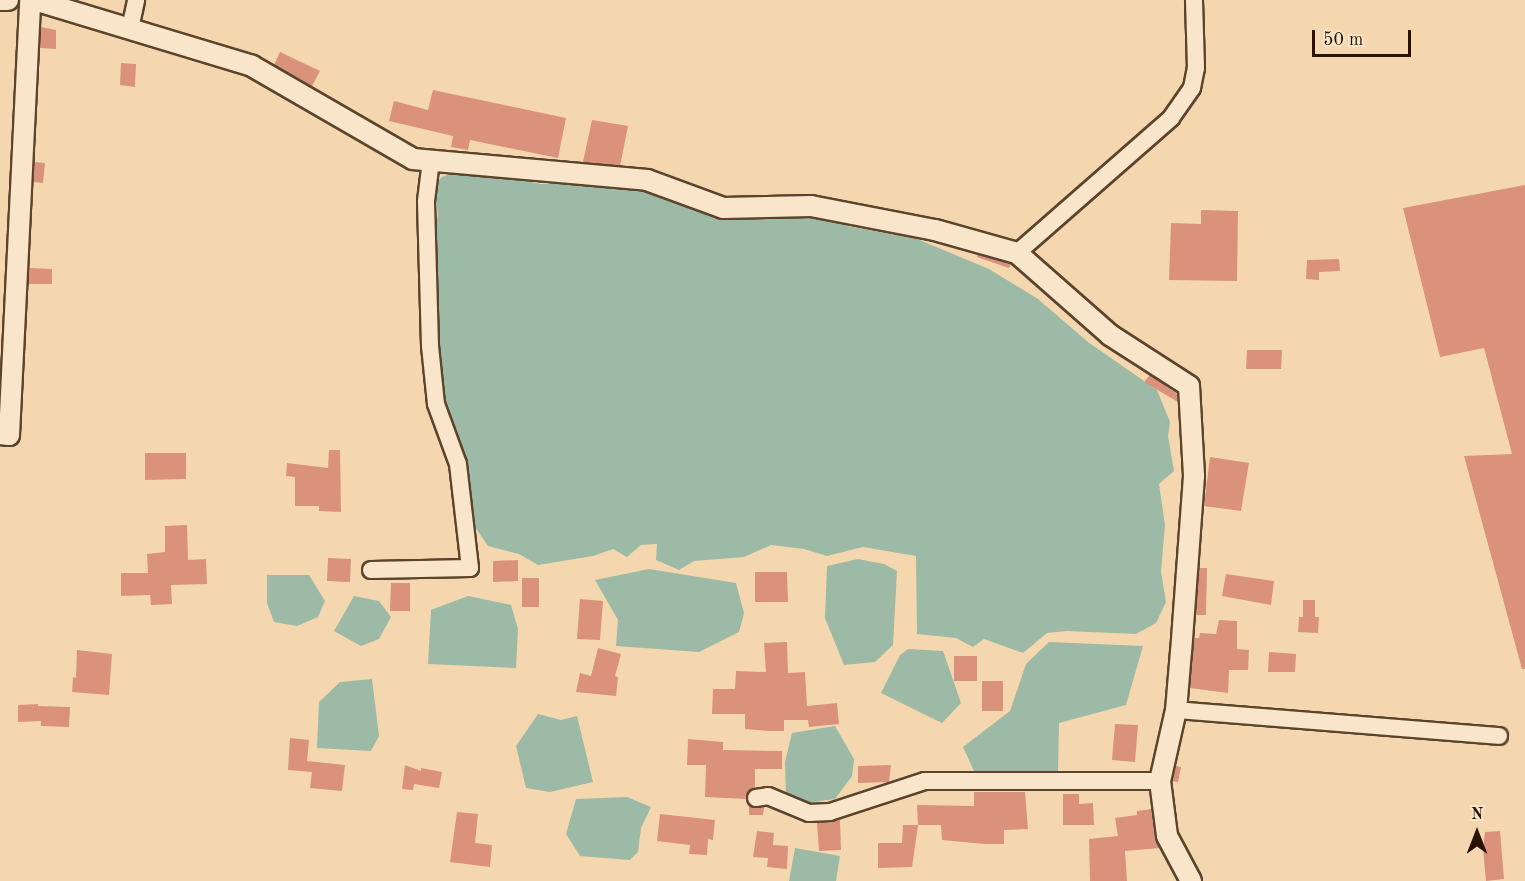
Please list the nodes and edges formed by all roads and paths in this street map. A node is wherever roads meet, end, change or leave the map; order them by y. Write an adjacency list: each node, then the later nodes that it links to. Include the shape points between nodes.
1 (0, 0): 2 (street)
2 (8, 0)
3 (32, 0): 6 (street); 9 (street, via 9,435)
4 (136, 0): 6 (street)
5 (1194, 0): 8 (street, via 1196,68 1192,88 1171,118)
6 (130, 29): 7 (street, via 252,66 413,159)
7 (431, 162): 8 (street, via 647,180 723,208 811,206 935,230); 10 (street, via 426,201 435,404 458,464 470,567)
8 (1017, 253): 11 (street, via 1110,335 1189,386 1194,476)
9 (0, 434)
10 (371, 570)
11 (1176, 710): 12 (street); 13 (street)
12 (1498, 736)
13 (1160, 781): 14 (street, via 925,781 830,812 809,813 768,796); 15 (street, via 1167,836)
14 (756, 798)
15 (1191, 881)

